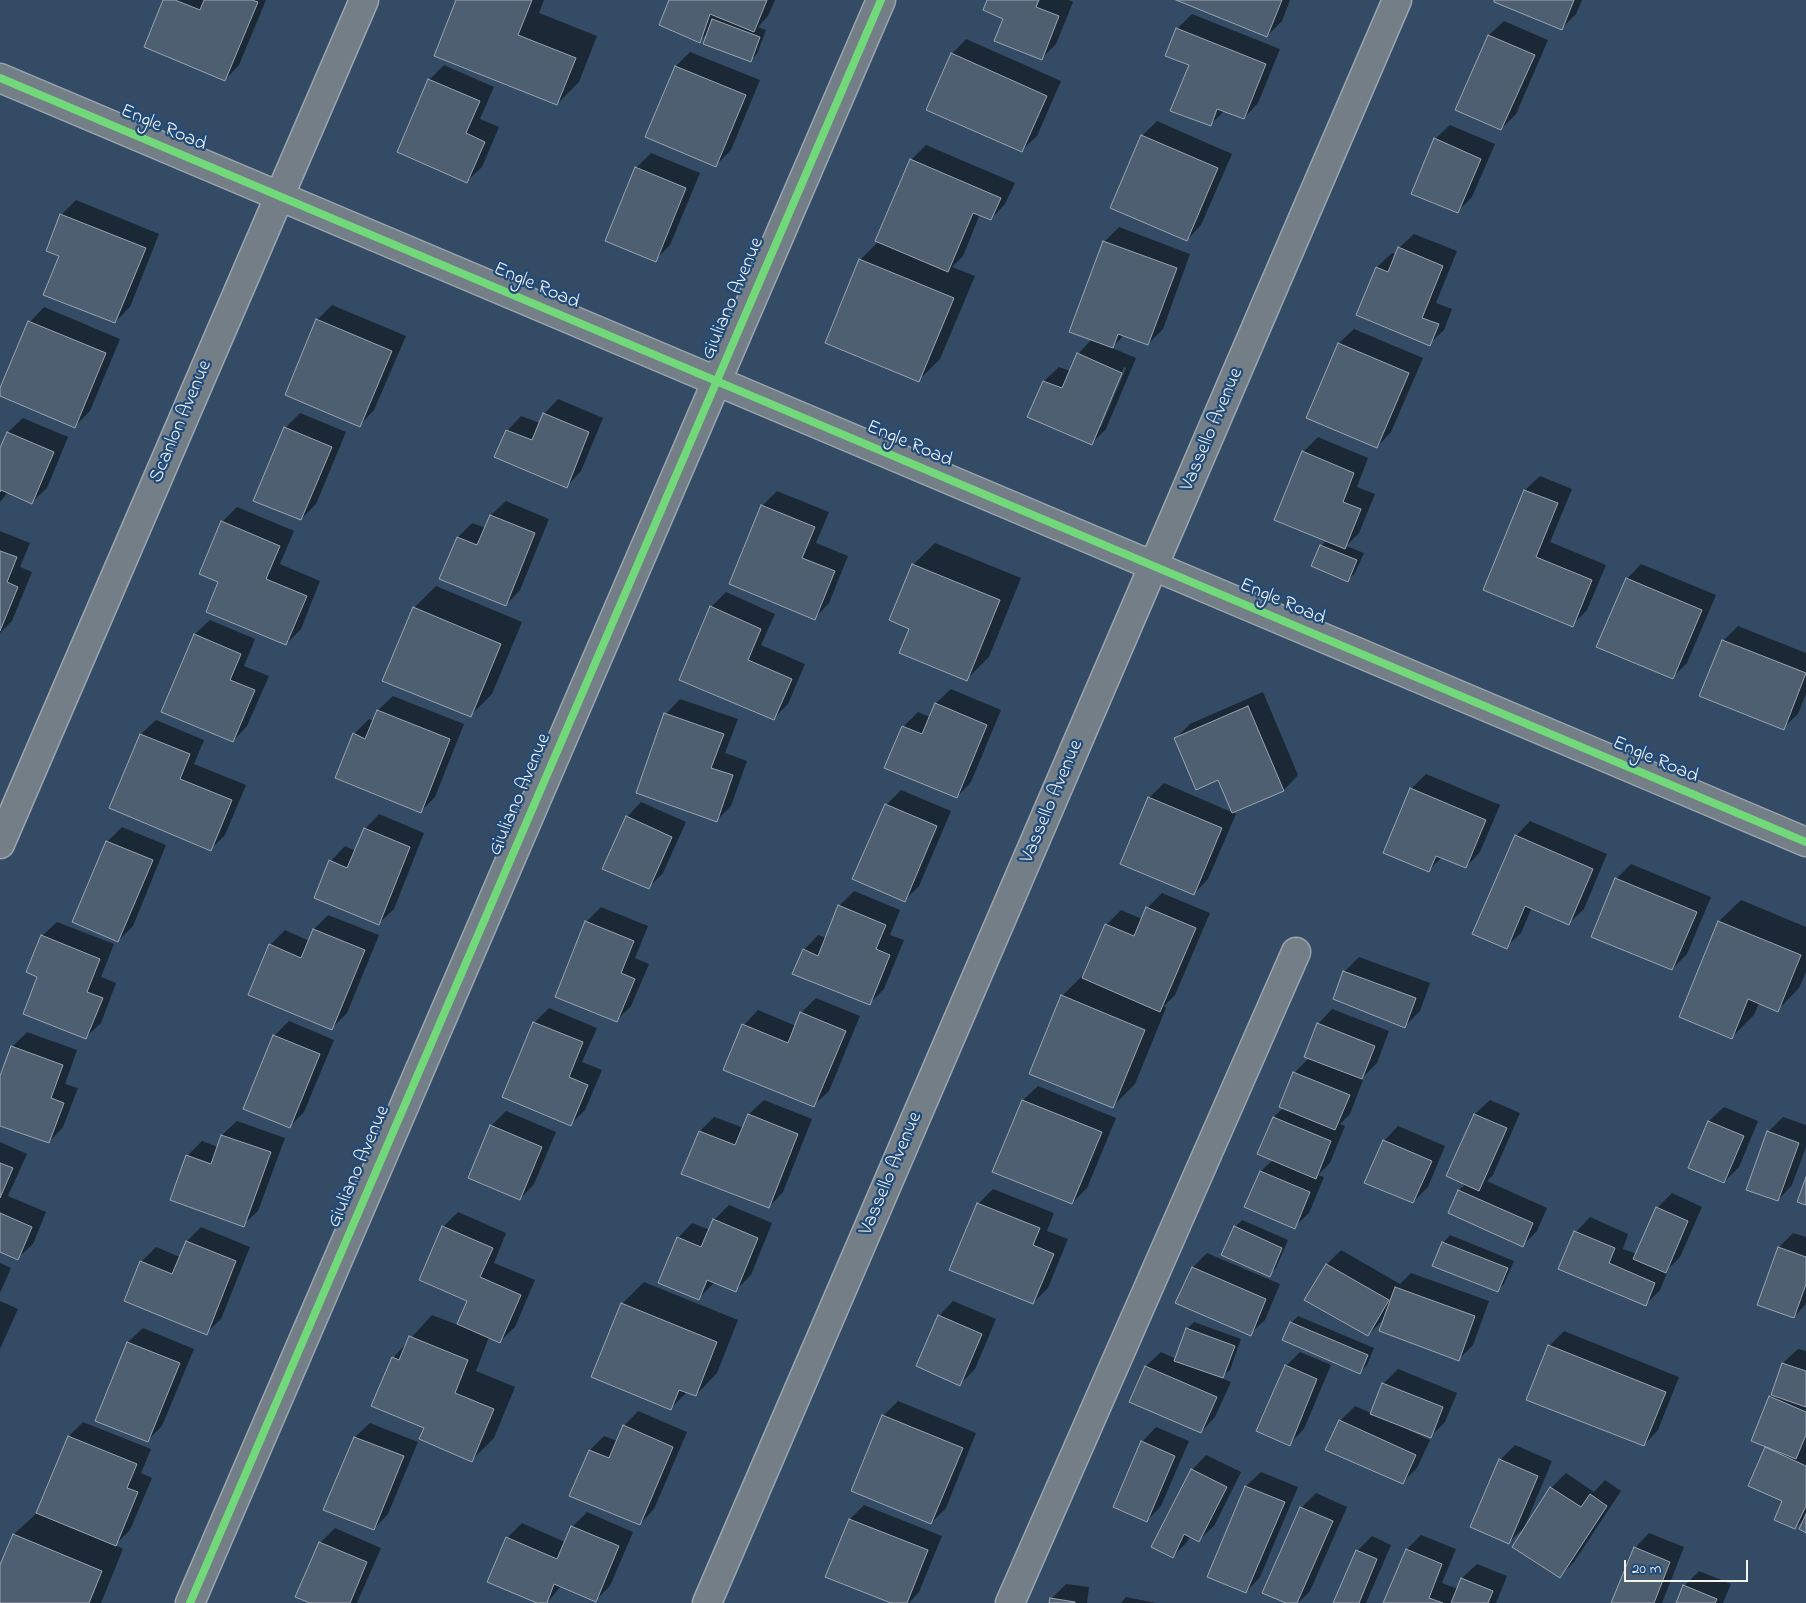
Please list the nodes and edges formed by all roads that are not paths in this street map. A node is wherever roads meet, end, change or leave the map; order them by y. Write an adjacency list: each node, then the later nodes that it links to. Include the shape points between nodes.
1 (364, 0): 5 (street, Scanlon Avenue)
2 (881, 0): 6 (street, Giuliano Avenue)
3 (1397, 0): 7 (street, Vassello Avenue)
4 (0, 78): 5 (street, Engle Road)
5 (280, 196): 6 (street, Engle Road); 9 (street, Scanlon Avenue)
6 (716, 381): 7 (street, Engle Road); 11 (street, Giuliano Avenue)
7 (1154, 566): 8 (street, Engle Road); 12 (street, Vassello Avenue)
8 (1806, 842)
9 (0, 844)
10 (1296, 952): 13 (street)
11 (190, 1603)
12 (707, 1603)
13 (1010, 1603)

